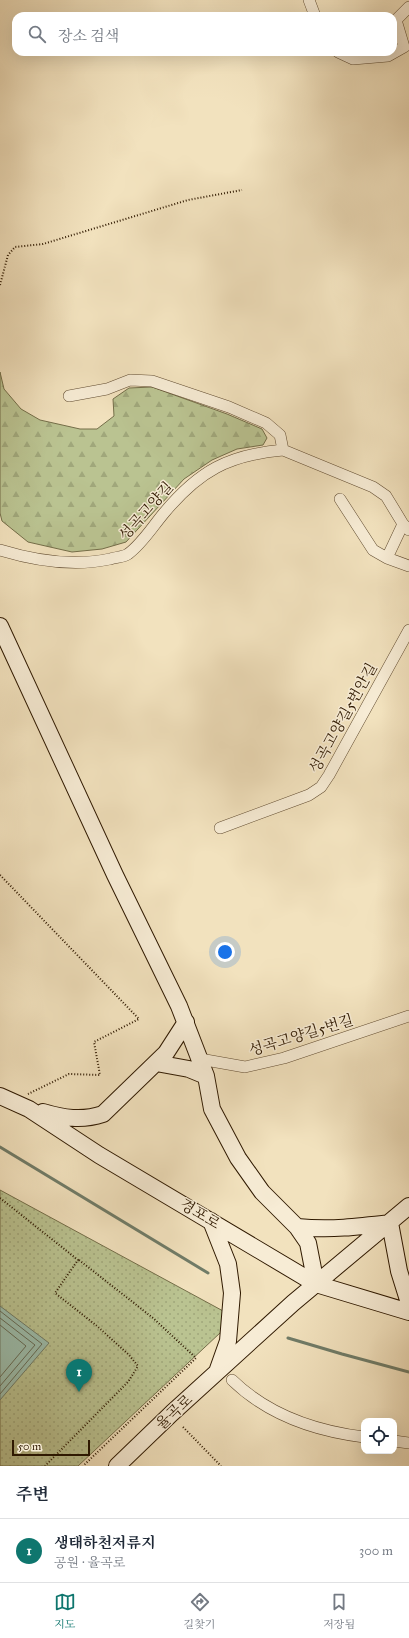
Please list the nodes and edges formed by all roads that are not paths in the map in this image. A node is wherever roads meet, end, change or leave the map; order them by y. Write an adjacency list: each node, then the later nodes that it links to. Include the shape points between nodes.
1 (309, 0): 3 (street)
2 (409, 7): 4 (street)
3 (314, 12)
4 (397, 19)
5 (397, 23): 6 (street, via 404,47)
6 (397, 51)
7 (347, 56): 8 (street, via 353,59)
8 (388, 56)
9 (69, 396): 10 (street, via 107,389 130,380 152,381 229,407 266,423 280,435)
10 (283, 450): 12 (street, via 373,487 386,496); 13 (street, 성곡고양길, via 239,457 215,467 189,486 127,555 79,563 53,562)
11 (340, 499): 14 (street, via 373,550)
12 (406, 527): 14 (street)
13 (0, 550)
14 (388, 558): 15 (street)
15 (409, 566)
16 (0, 626): 20 (street)
17 (409, 630): 18 (street, 성곡고양길5번안길, via 321,787 309,795)
18 (220, 828)
19 (409, 1016): 21 (street, 성곡고양길5번길, via 284,1058 245,1067)
20 (186, 1022): 21 (street); 22 (street, via 175,1041)
21 (200, 1059): 23 (street)
22 (156, 1063): 23 (street); 25 (street, via 103,1114 90,1118 60,1118)
23 (206, 1076): 29 (street, via 212,1109 238,1158 262,1192)
24 (7, 1100): 25 (street, 경포로)
25 (29, 1109): 27 (street, 경포로)
26 (409, 1206): 28 (street)
27 (211, 1221): 30 (street, 경포로); 33 (street, via 228,1264 232,1293 228,1341)
28 (390, 1223): 29 (street, via 346,1229); 30 (street); 31 (street, via 399,1271)
29 (297, 1227): 30 (street, via 308,1243)
30 (316, 1284): 32 (street, 경포로); 33 (street, 율곡로)
31 (409, 1303)
32 (409, 1312)
33 (216, 1374): 38 (street, 율곡로)
34 (232, 1380): 35 (street, via 267,1408 303,1424 338,1434)
35 (361, 1437)
36 (397, 1441): 37 (street)
37 (409, 1443)
38 (117, 1466)

